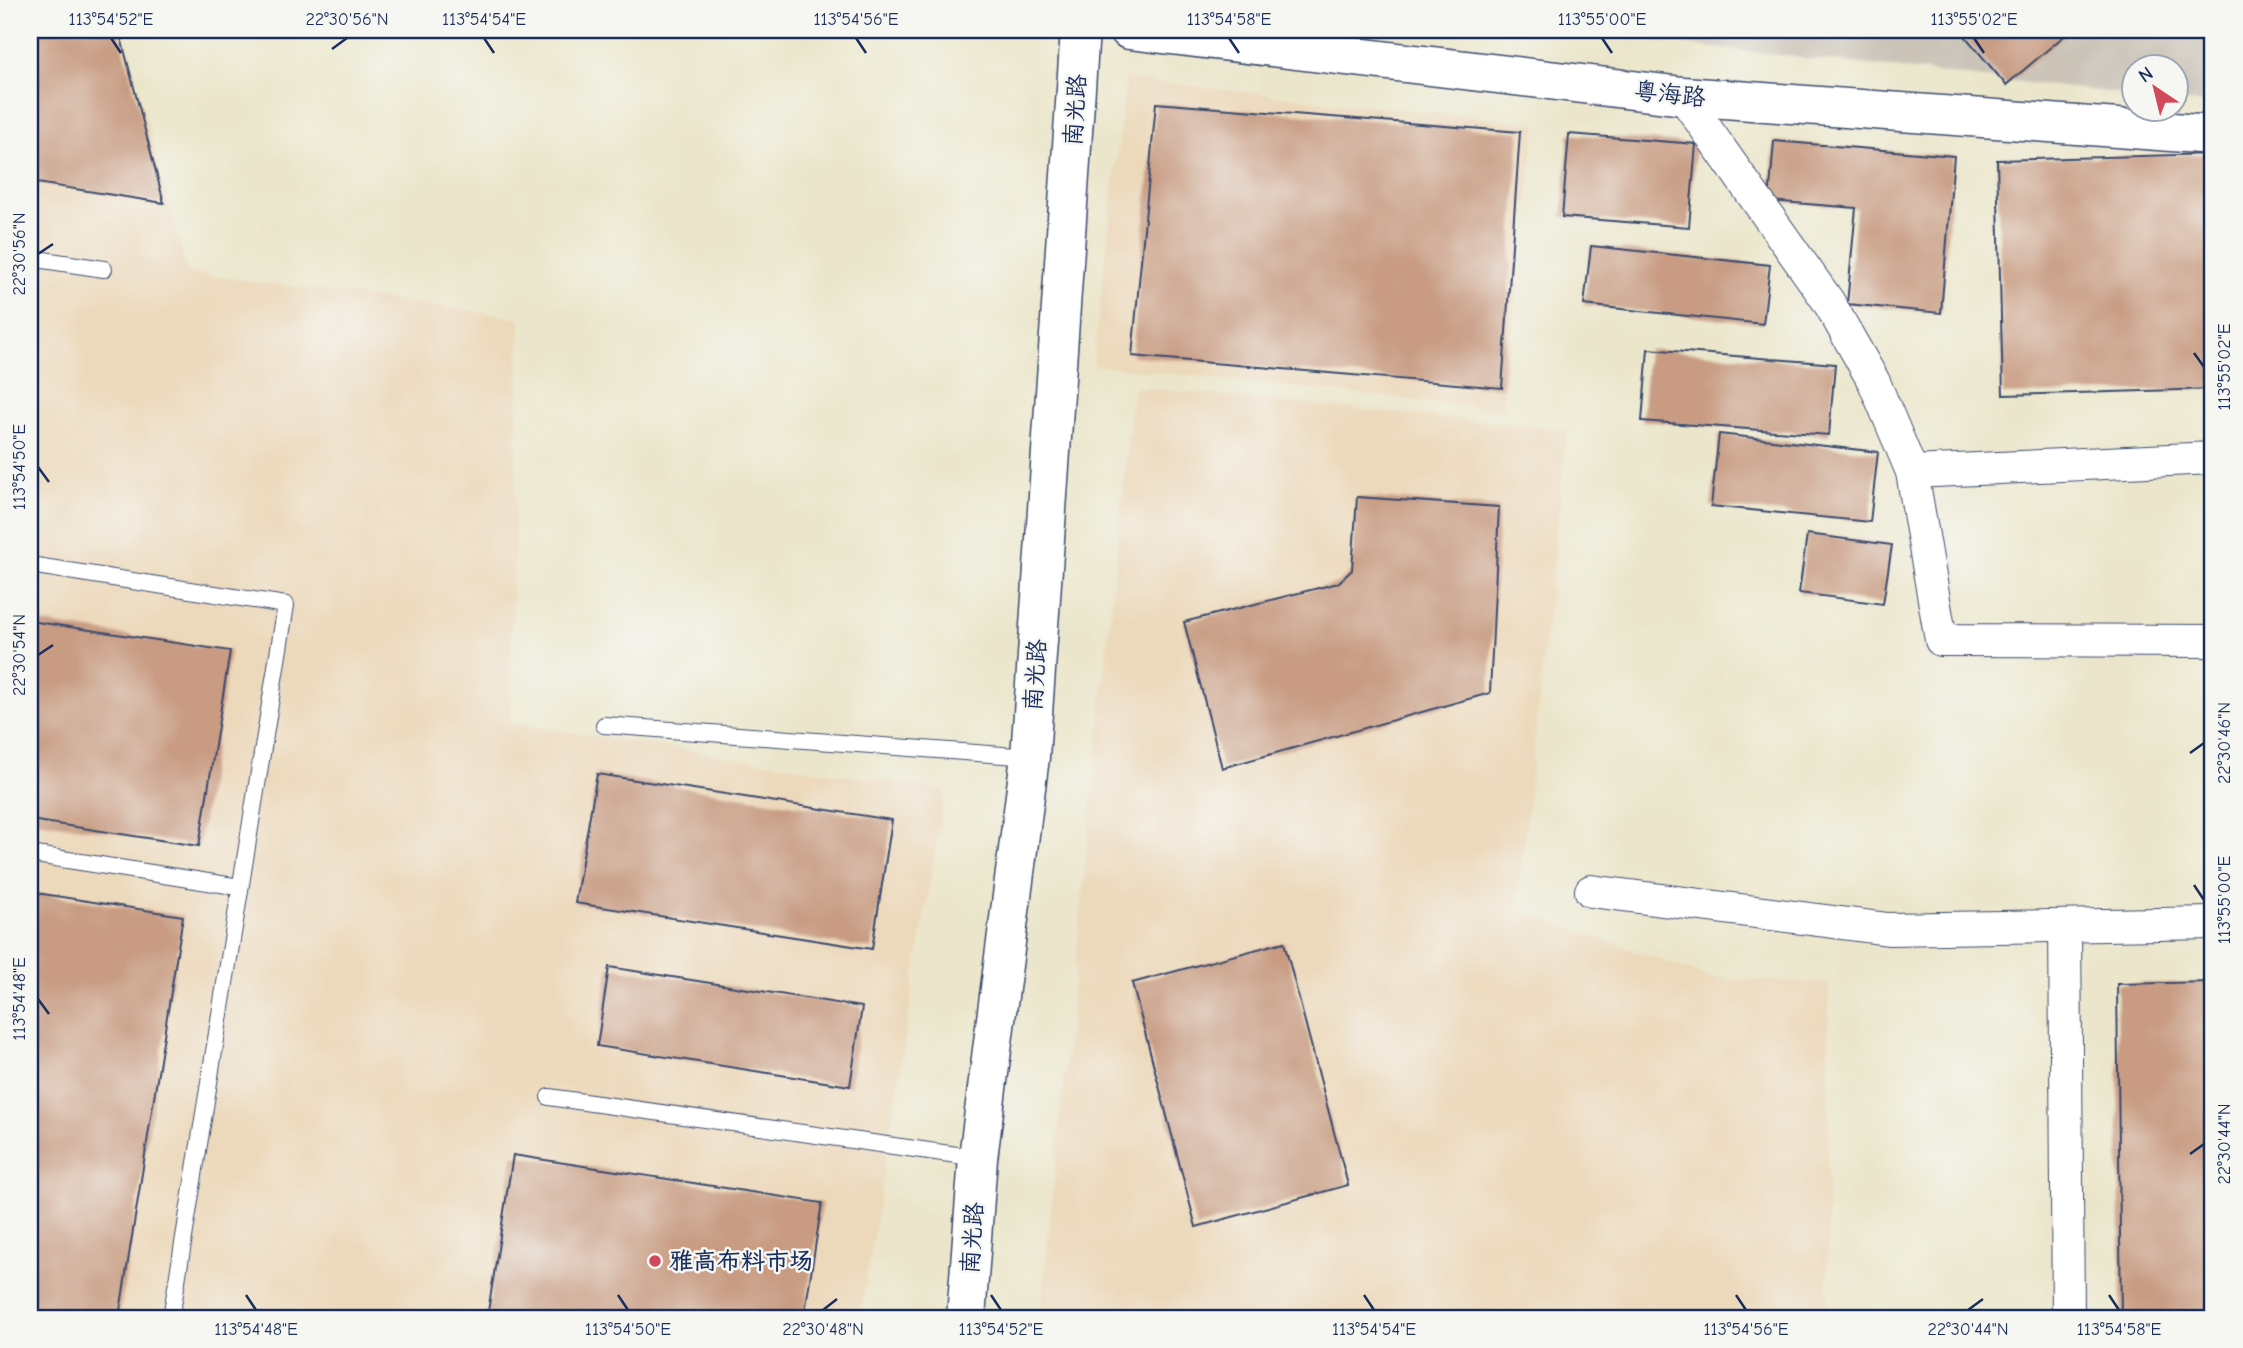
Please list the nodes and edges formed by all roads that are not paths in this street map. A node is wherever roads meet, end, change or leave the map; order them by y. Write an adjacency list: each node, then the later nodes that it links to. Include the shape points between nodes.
1 (1080, 30): 12 (main road, 南光路)
2 (1129, 30): 3 (main road, 粤海路)
3 (1683, 96): 4 (main road, 粤海路); 8 (street, via 1828,301 1874,382)
4 (2213, 135)
5 (30, 258): 6 (lane)
6 (104, 269)
7 (2213, 458): 8 (street)
8 (1912, 472): 10 (street, via 1941,640)
9 (30, 565): 14 (lane, via 286,605)
10 (2213, 641)
11 (604, 724): 12 (lane)
12 (1030, 757): 19 (main road, 南光路)
13 (30, 854): 14 (lane)
14 (240, 887): 20 (lane)
15 (1591, 891): 17 (street, via 1888,929)
16 (2213, 923): 17 (street)
17 (2065, 926): 22 (street)
18 (549, 1097): 19 (lane)
19 (978, 1158): 21 (main road, 南光路)
20 (171, 1318)
21 (966, 1318)
22 (2068, 1318)

